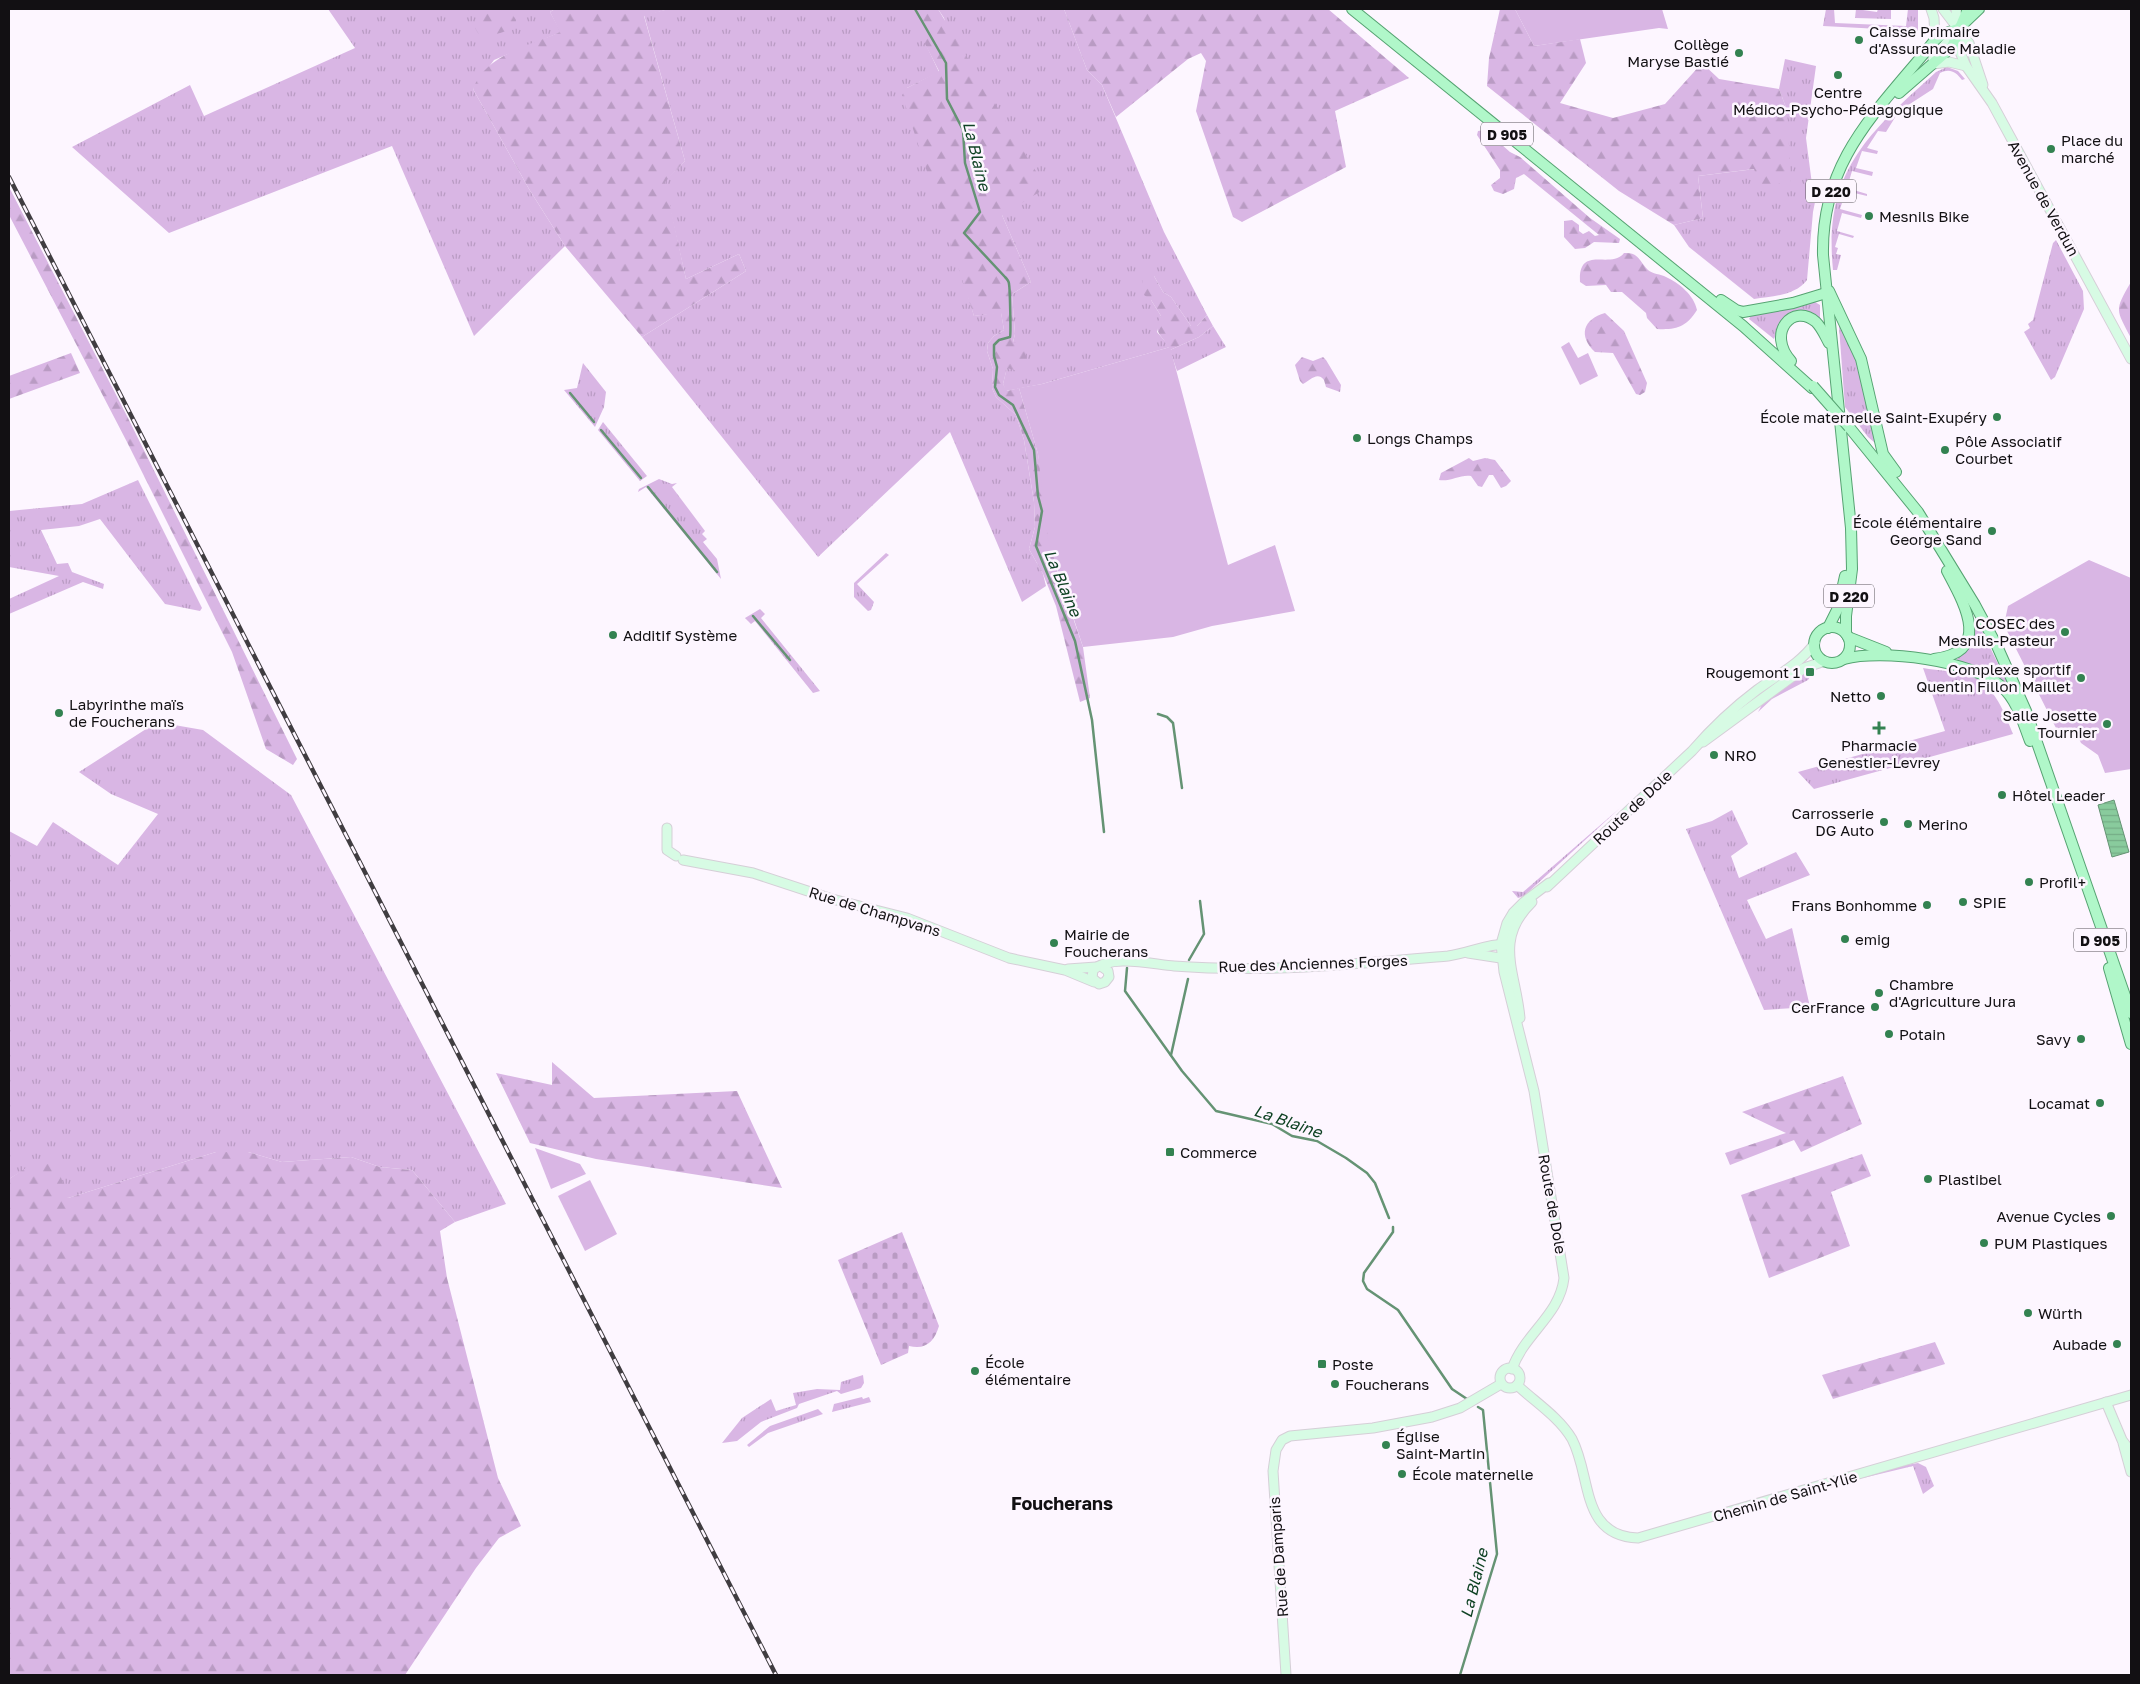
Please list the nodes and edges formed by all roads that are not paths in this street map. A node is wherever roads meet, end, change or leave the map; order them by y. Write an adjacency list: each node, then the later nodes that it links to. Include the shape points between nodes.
1 (1352, 9): 14 (main road, D 905)
2 (1930, 9): 8 (street, via 1934,18)
3 (1943, 9): 7 (street)
4 (1956, 9): 7 (street)
5 (1968, 9): 7 (main road)
6 (1979, 9): 7 (main road)
7 (1958, 29): 8 (main road); 9 (main road, via 1952,47); 10 (street, Avenue de Verdun, via 1960,52); 11 (street); 12 (street, Avenue de Verdun, via 1970,46)
8 (1935, 40): 13 (main road)
9 (1933, 64): 10 (street, via 1949,62); 11 (main road)
10 (1966, 66): 12 (street, Avenue de Verdun)
11 (1921, 74): 13 (main road)
12 (1986, 92): 17 (street, Avenue de Verdun)
13 (1879, 110): 15 (main road, D 220, via 1851,146 1831,188 1823,232)
14 (1662, 260): 15 (main road, D 905, via 1672,262 1739,312 1793,303); 18 (main road, D 905)
15 (1826, 289): 16 (main road, D 220); 19 (main road, via 1861,359 1883,454)
16 (1831, 348): 18 (main road, via 1818,324 1805,317 1793,318 1782,330 1780,342 1783,352); 20 (main road, D 220, via 1850,528)
17 (2131, 359)
18 (1812, 387): 19 (main road, D 905, bridge, via 1892,478)
19 (1921, 517): 26 (main road, via 1928,537 1968,611 1970,629 1964,644 1954,655); 29 (main road, D 905, via 1997,646 2026,711)
20 (1850, 559): 21 (main road, D 220, via 1838,608); 22 (main road, D 220)
21 (1828, 628): 22 (main road, via 1838,628); 23 (main road, via 1818,634)
22 (1847, 635): 24 (main road); 25 (main road, via 1850,648)
23 (1814, 643): 27 (main road, via 1816,653); 28 (street, Route de Dole, via 1804,657 1729,713)
24 (1894, 655): 25 (main road); 26 (main road)
25 (1844, 658): 27 (main road, via 1835,663)
26 (1928, 660): 29 (main road, via 1969,669 2003,687)
27 (1825, 662): 28 (street, Route de Dole, via 1809,665 1776,687)
28 (1692, 751): 32 (street, Route de Dole, via 1513,914 1507,923)
29 (2049, 776): 30 (main road, D 905)
30 (2070, 836): 40 (main road); 41 (main road, D 905)
31 (679, 857): 31 (street, Rue de Champvans, via 667,828 667,850); 37 (street, Rue de Champvans, via 769,878 932,926 1009,958)
32 (1505, 944): 33 (street, Rue des Anciennes Forges); 34 (street, Route de Dole)
33 (1468, 953): 34 (street, Rue des Anciennes Forges); 35 (street, Rue des Anciennes Forges, via 1269,968)
34 (1506, 959): 42 (street, Route de Dole, via 1539,1118 1564,1278 1559,1299 1521,1347)
35 (1128, 962): 36 (street, Rue des Anciennes Forges, via 1115,960); 38 (street)
36 (1098, 967): 37 (street, Rue de Champvans); 38 (street, via 1106,969); 39 (street, via 1092,974)
37 (1065, 970): 39 (street, Rue de Champvans)
38 (1109, 977): 39 (street, via 1103,983)
39 (1094, 982)
40 (2131, 1013)
41 (2131, 1044)
42 (1512, 1369): 43 (street, via 1502,1373); 44 (street, via 1520,1375)
43 (1502, 1384): 44 (street, via 1510,1388); 50 (street, Rue de Damparis, via 1460,1408 1432,1417 1373,1428 1298,1433 1282,1440 1276,1450 1273,1471)
44 (1518, 1385): 46 (street, Chemin de Saint-Ylie, via 1567,1433 1598,1518 1608,1530 1626,1537 1650,1535)
45 (2131, 1395): 46 (street, Chemin de Saint-Ylie)
46 (2106, 1402): 47 (street)
47 (2122, 1440): 48 (street); 49 (street)
48 (2131, 1452)
49 (2131, 1472)
50 (1286, 1675)

